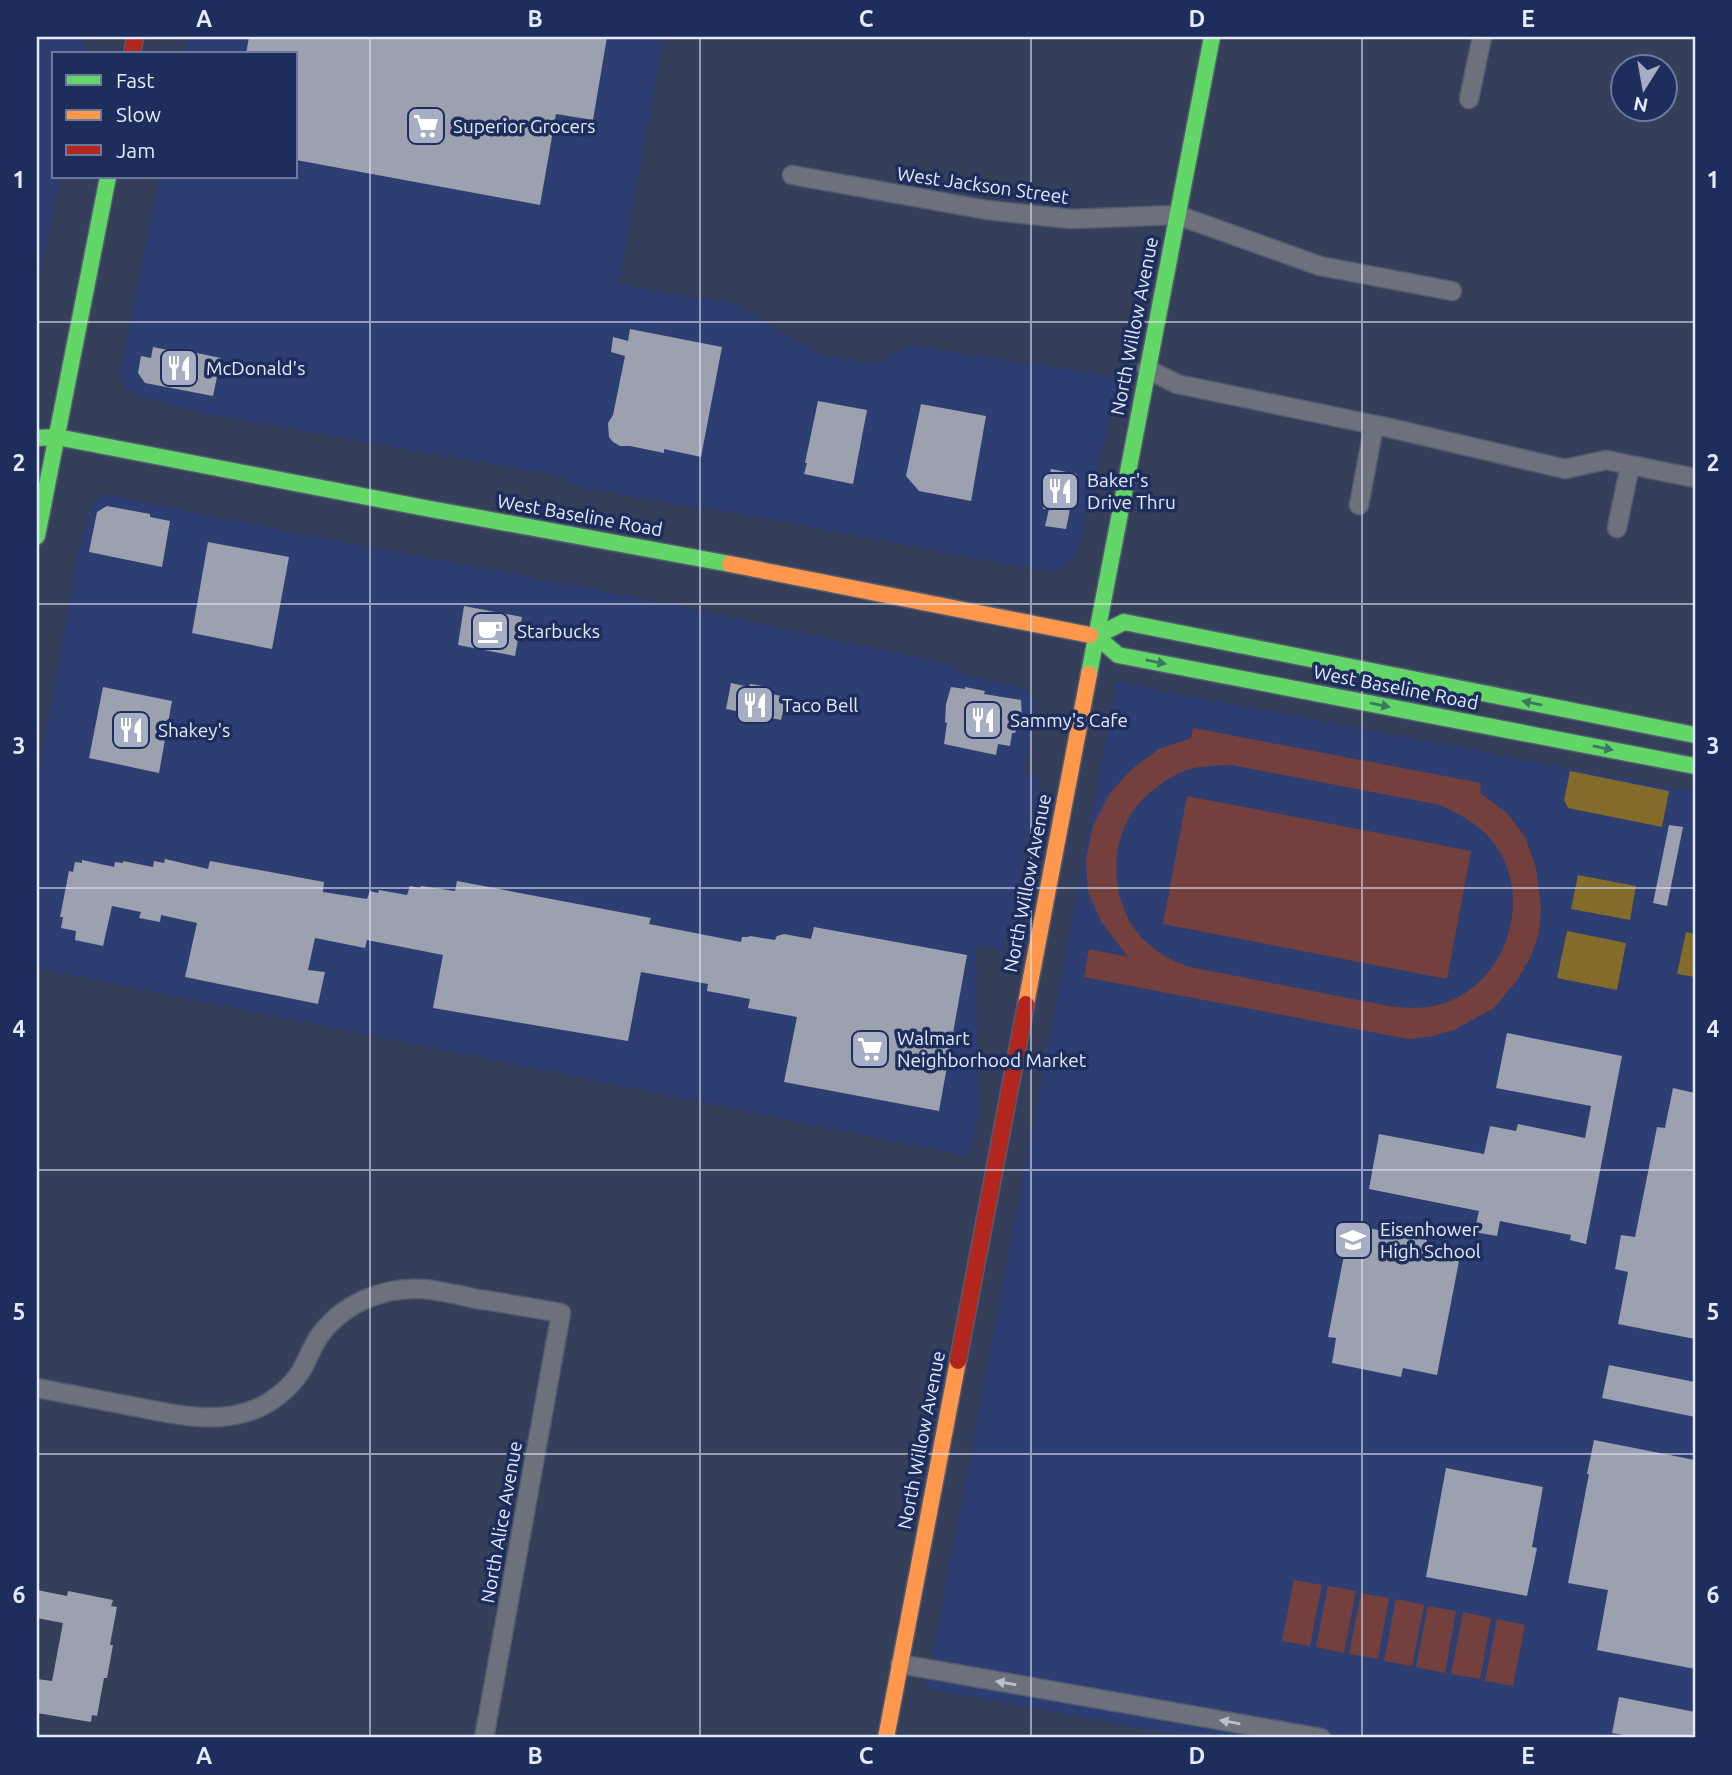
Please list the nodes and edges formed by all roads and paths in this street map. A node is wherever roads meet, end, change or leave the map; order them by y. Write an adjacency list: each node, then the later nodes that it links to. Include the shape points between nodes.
1 (1212, 37): 6 (main road, North Willow Avenue)
2 (1482, 37): 3 (street)
3 (1469, 99)
4 (792, 175): 6 (street, West Jackson Street, via 1047,217)
5 (108, 178): 11 (main road)
6 (1177, 215): 7 (street, West Jackson Street, via 1320,266); 8 (main road, North Willow Avenue)
7 (1452, 291)
8 (1147, 369): 10 (street, via 1177,384); 18 (main road, North Willow Avenue)
9 (37, 423): 11 (main road)
10 (1374, 425): 13 (street, via 1565,469 1606,460); 15 (street)
11 (57, 437): 12 (main road); 17 (main road); 18 (main road, West Baseline Road)
12 (37, 438)
13 (1630, 465): 14 (street); 16 (street)
14 (1695, 478)
15 (1359, 505)
16 (1617, 528)
17 (37, 536)
18 (1096, 636): 19 (main road, West Baseline Road, one-way to 18, via 1124,622); 20 (main road, West Baseline Road, one-way to 20, via 1118,655); 22 (main road, North Willow Avenue)
19 (1695, 735)
20 (1695, 766)
21 (37, 1388): 23 (street, North Alice Avenue, via 193,1417 232,1416 265,1405 286,1390 327,1327 357,1303 382,1293 425,1289 561,1313)
22 (900, 1664): 24 (main road, North Willow Avenue); 25 (street, one-way to 22)
23 (484, 1738)
24 (886, 1738)
25 (1321, 1738)

